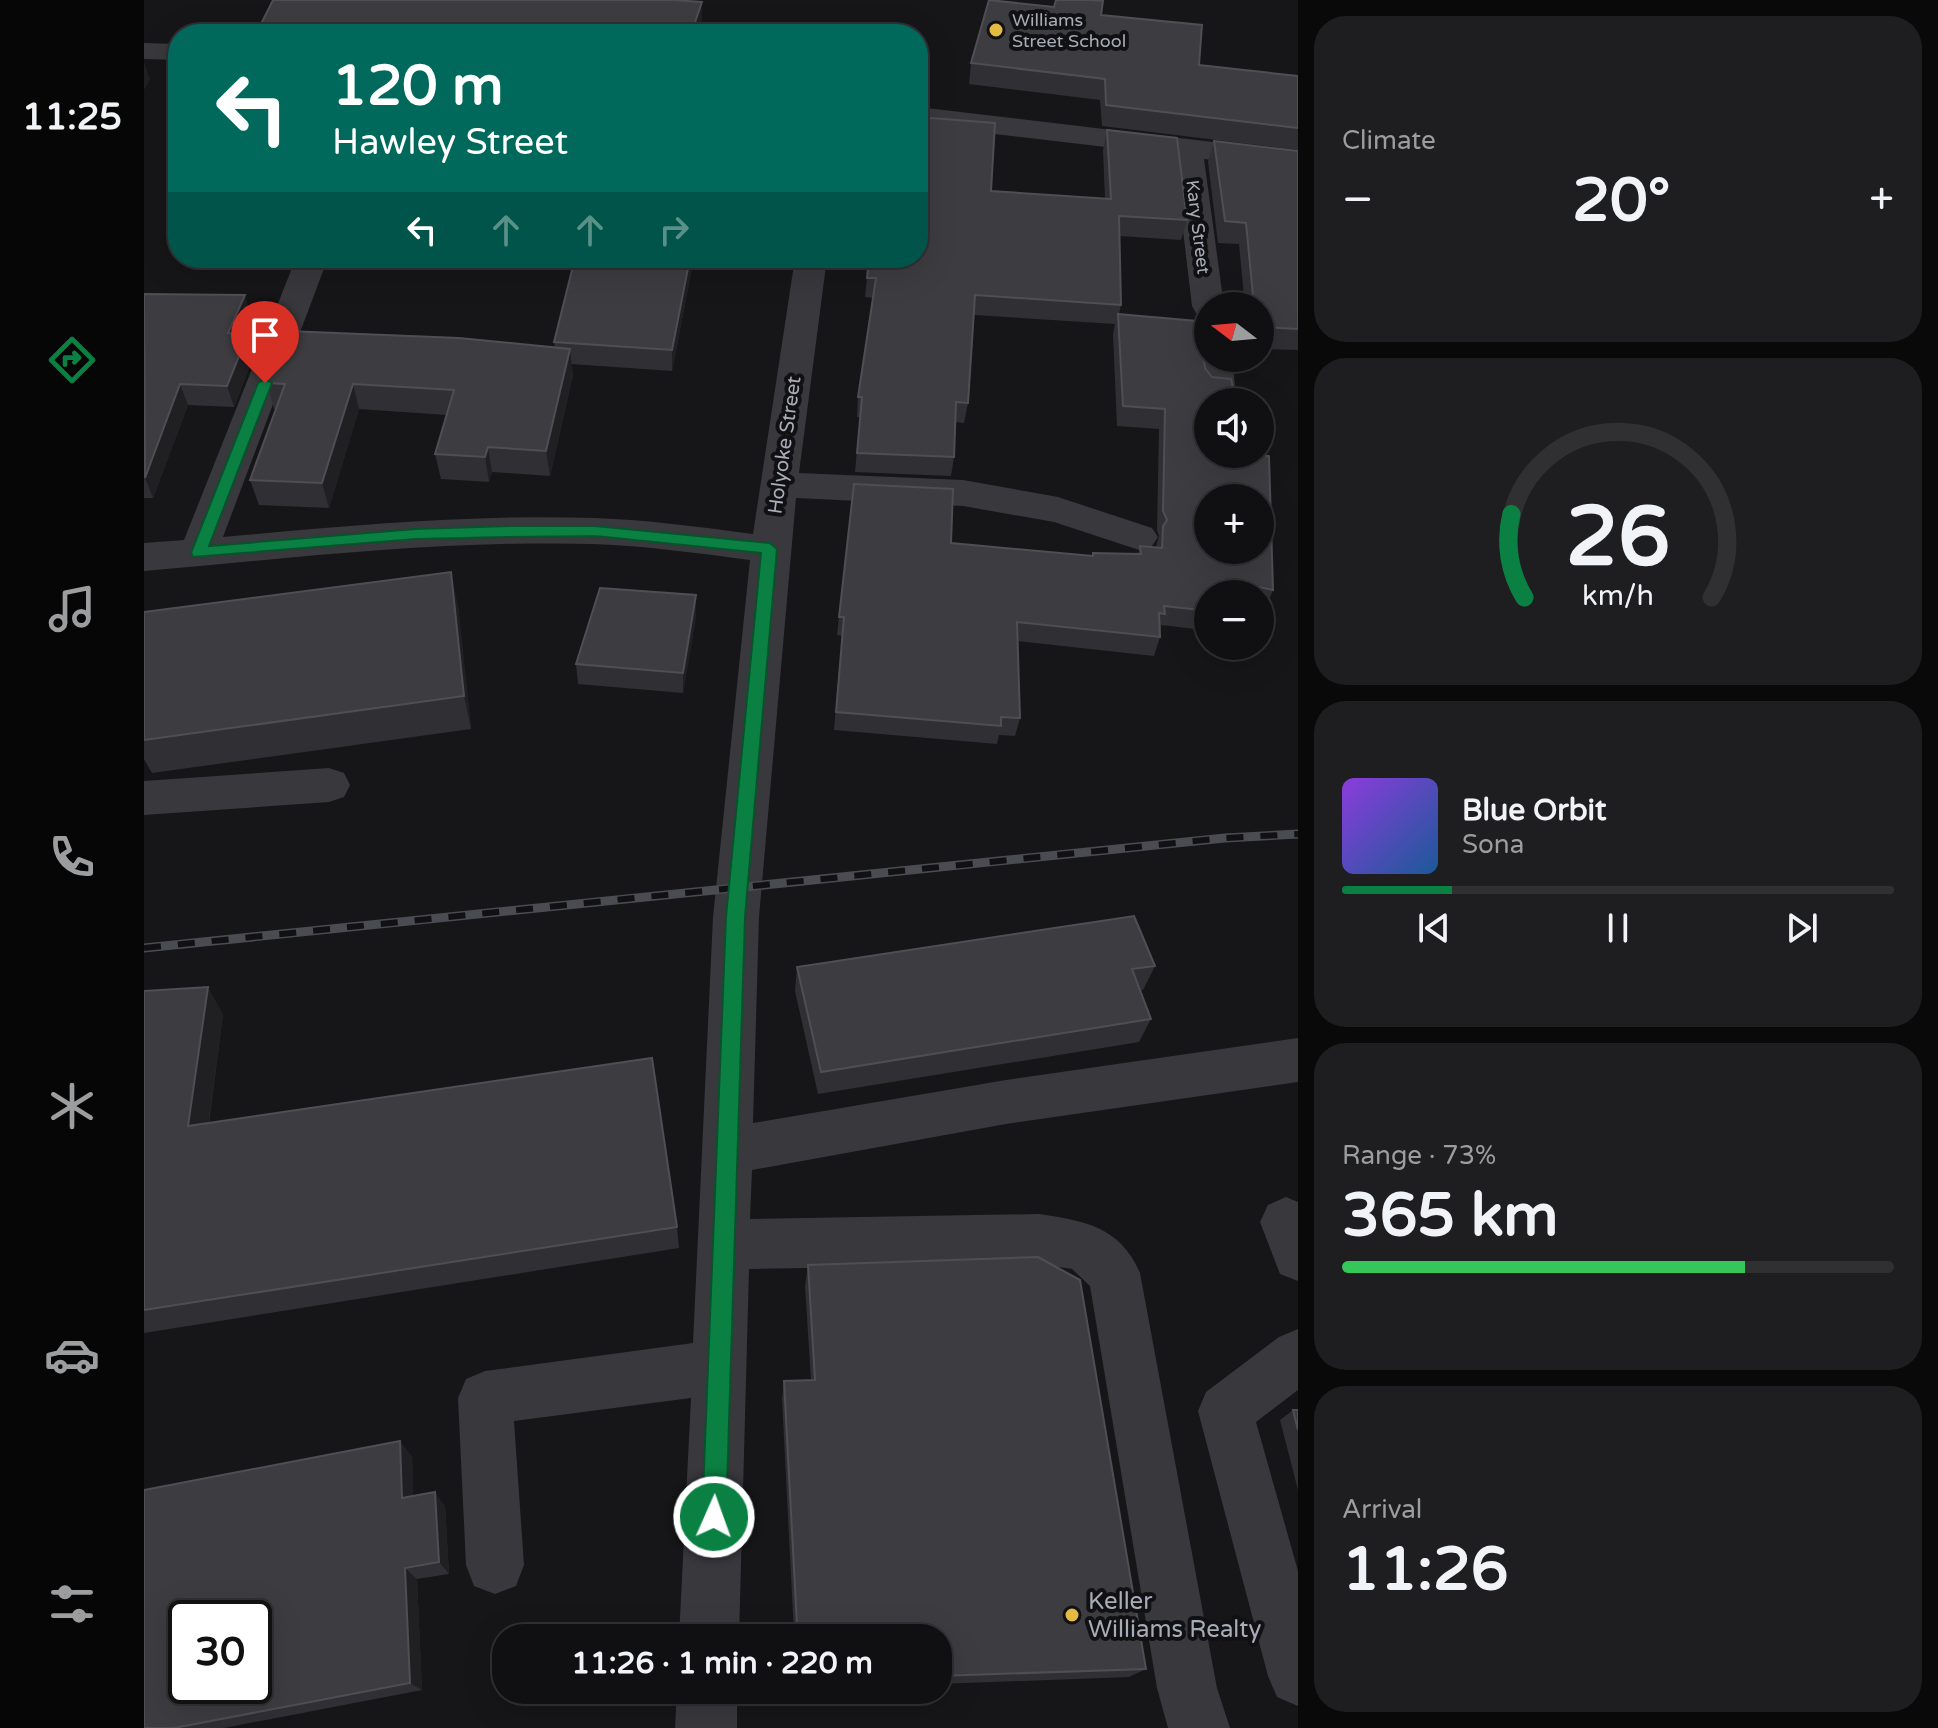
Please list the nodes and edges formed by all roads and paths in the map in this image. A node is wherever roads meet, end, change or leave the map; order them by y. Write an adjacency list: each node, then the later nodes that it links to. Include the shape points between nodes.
1 (144, 51): 2 (street)
2 (168, 52)
3 (928, 117): 4 (street)
4 (1188, 147): 5 (street); 8 (street, Kary Street)
5 (1298, 161)
6 (308, 268): 12 (street)
7 (810, 268): 9 (street, Holyoke Street)
8 (1206, 292)
9 (779, 485): 10 (street, via 963,493 1058,510); 11 (street, Holyoke Street)
10 (1139, 537)
11 (770, 549): 12 (street, via 595,531 509,531); 17 (street, Holyoke Street, via 736,917)
12 (198, 553): 13 (street)
13 (144, 557)
14 (329, 785): 15 (street)
15 (144, 798)
16 (1298, 1060): 17 (street, via 1006,1102)
17 (728, 1151): 18 (street, Holyoke Street)
18 (724, 1244): 20 (street, Holyoke Street); 26 (street, via 1039,1239 1084,1246 1114,1273 1187,1688)
19 (1298, 1356): 23 (street, via 1225,1411)
20 (719, 1367): 21 (street, via 485,1398); 22 (street, Holyoke Street)
21 (495, 1565)
22 (710, 1624)
23 (1298, 1676)
24 (707, 1704): 25 (street)
25 (706, 1728)
26 (1199, 1728)

